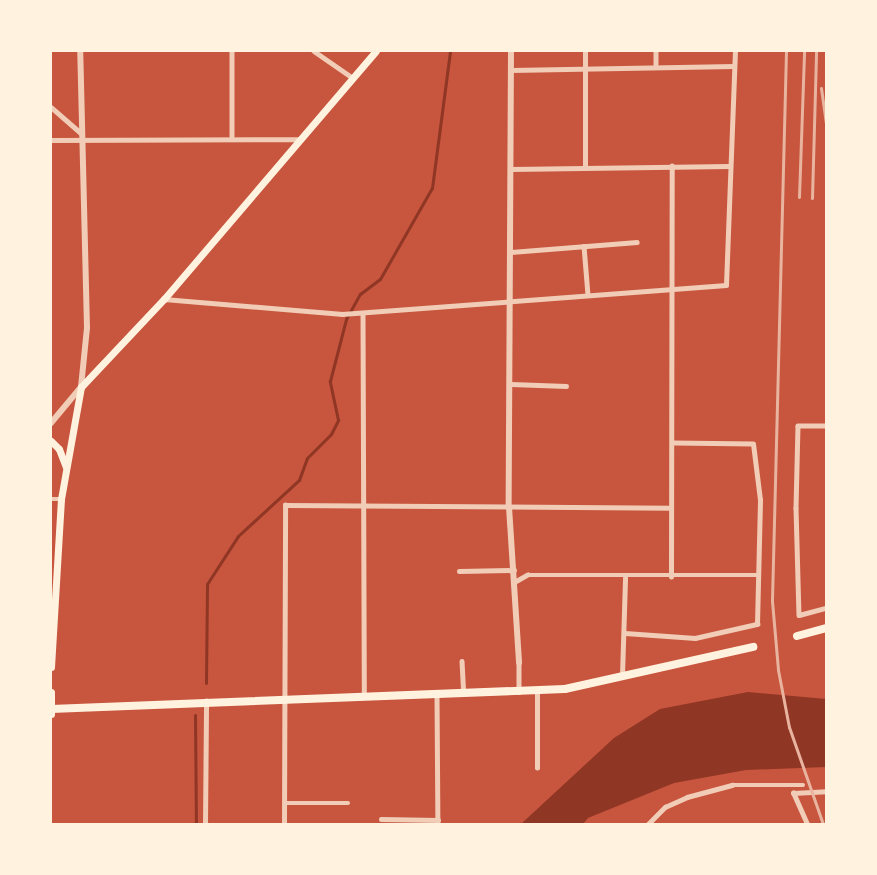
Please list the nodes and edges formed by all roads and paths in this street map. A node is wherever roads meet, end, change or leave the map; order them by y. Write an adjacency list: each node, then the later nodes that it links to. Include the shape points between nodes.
1 (80, 51): 15 (street)
2 (231, 51): 16 (street)
3 (314, 51): 13 (street)
4 (376, 51): 13 (main road)
5 (511, 51): 12 (street)
6 (585, 51): 10 (street)
7 (656, 51): 11 (street)
8 (735, 51): 9 (street)
9 (734, 66): 11 (street); 21 (street)
10 (585, 67): 11 (street); 12 (street); 19 (street)
11 (656, 67)
12 (511, 70): 22 (street)
13 (352, 78): 17 (main road)
14 (51, 107): 15 (street)
15 (82, 136): 16 (street); 18 (street); 33 (street, via 87,328)
16 (232, 136): 17 (street)
17 (301, 139): 28 (main road)
18 (51, 140)
19 (585, 166): 20 (street); 22 (street)
20 (672, 166): 21 (street); 26 (street)
21 (729, 166): 26 (street, via 726,285)
22 (511, 169): 25 (street)
23 (637, 242): 24 (street)
24 (584, 246): 25 (street); 27 (street)
25 (511, 252): 29 (street)
26 (671, 289): 27 (street); 37 (street)
27 (588, 295): 29 (street)
28 (164, 299): 30 (street); 33 (main road)
29 (512, 301): 30 (street); 31 (street)
30 (363, 313): 41 (street)
31 (511, 384): 32 (street); 42 (street)
32 (566, 386)
33 (81, 387): 34 (street); 38 (main road)
34 (51, 423)
35 (826, 426): 50 (street, via 798,426 796,508 799,615)
36 (51, 441): 38 (main road)
37 (674, 443): 43 (street); 46 (street, via 753,444 760,500)
38 (67, 469): 40 (main road)
39 (51, 499): 40 (street)
40 (61, 499): 54 (main road)
41 (360, 507): 42 (street); 63 (street); 66 (street, via 285,505)
42 (509, 507): 43 (street); 44 (street)
43 (671, 508): 47 (street)
44 (514, 570): 45 (street); 49 (street)
45 (459, 572)
46 (757, 575): 47 (street); 52 (street, via 757,624 695,638)
47 (671, 577): 48 (street)
48 (625, 578): 49 (street, via 527,575); 52 (street)
49 (516, 581): 57 (street)
50 (826, 608)
51 (826, 628): 53 (main road)
52 (625, 633): 59 (street)
53 (796, 636)
54 (52, 641): 58 (main road)
55 (753, 647): 59 (main road)
56 (462, 661): 65 (street)
57 (519, 663): 62 (street)
58 (51, 667)
59 (622, 675): 60 (main road, via 565,689)
60 (537, 690): 62 (main road); 70 (street)
61 (51, 692): 68 (main road)
62 (519, 692): 65 (main road)
63 (364, 694): 64 (main road); 66 (main road)
64 (437, 694): 65 (main road); 76 (street)
65 (464, 694)
66 (284, 698): 67 (main road); 73 (street)
67 (206, 701): 68 (main road); 77 (street)
68 (51, 709): 69 (main road)
69 (51, 714)
70 (537, 768)
71 (803, 785): 79 (street, via 732,785 665,807)
72 (826, 791): 80 (street, via 793,793)
73 (285, 802): 74 (street); 78 (street)
74 (348, 803)
75 (381, 819): 76 (street)
76 (438, 822)
77 (205, 824)
78 (284, 824)
79 (648, 824)
80 (807, 824)

